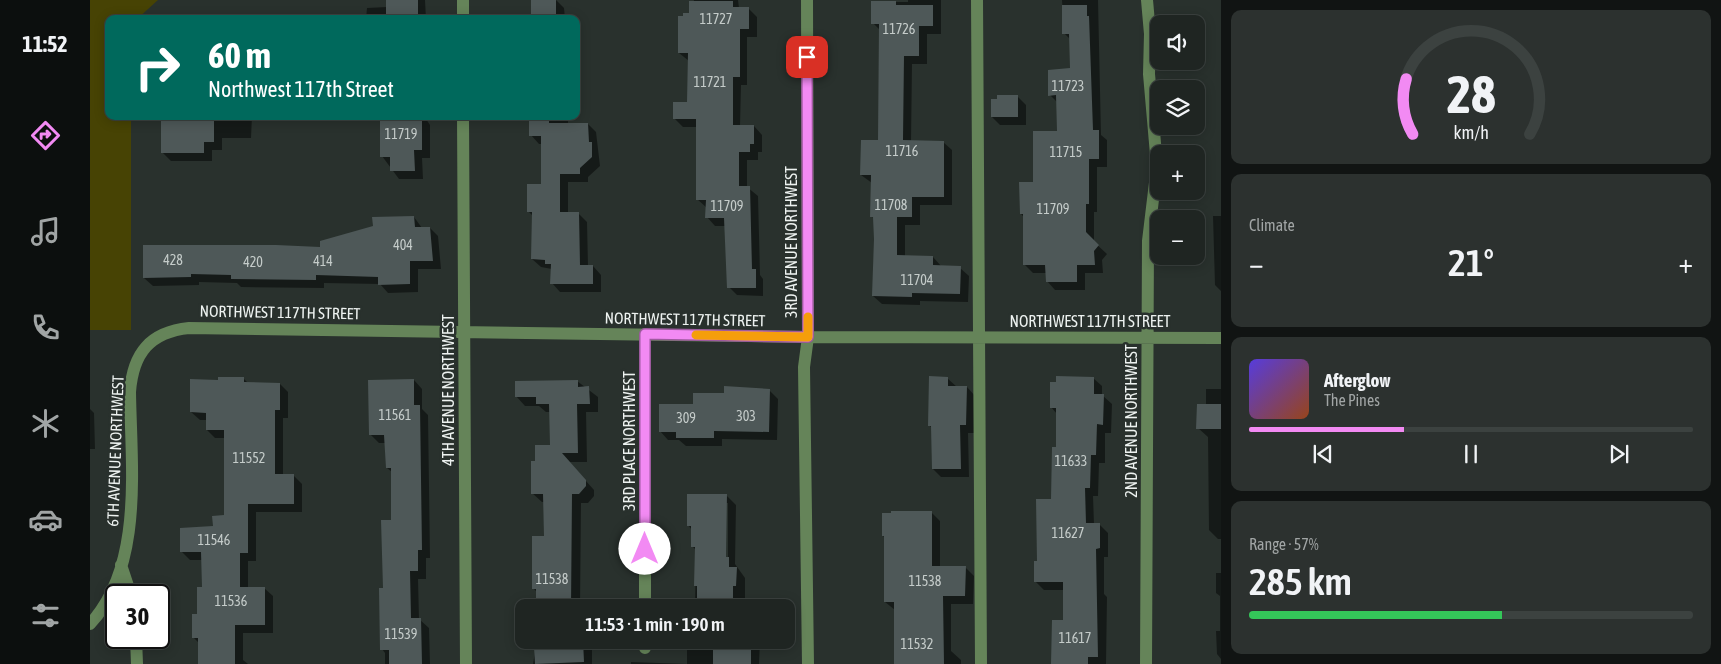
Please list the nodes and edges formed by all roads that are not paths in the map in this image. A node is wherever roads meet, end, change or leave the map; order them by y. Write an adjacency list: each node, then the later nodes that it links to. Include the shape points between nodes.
1 (463, 0): 5 (street)
2 (807, 0): 9 (street, 3RD AVENUE NORTHWEST)
3 (977, 0): 10 (street)
4 (1147, 0): 11 (street, 2ND AVENUE NORTHWEST, via 1150,34 1148,74 1157,166 1148,241)
5 (463, 15)
6 (463, 120): 7 (street, 4TH AVENUE NORTHWEST)
7 (464, 331): 8 (street, NORTHWEST 117TH STREET); 13 (street, NORTHWEST 117TH STREET, via 190,328 164,333); 20 (street, 4TH AVENUE NORTHWEST)
8 (645, 334): 9 (street, NORTHWEST 117TH STREET); 16 (street, 3RD PLACE NORTHWEST)
9 (808, 337): 10 (street, NORTHWEST 117TH STREET); 21 (street, 3RD AVENUE NORTHWEST, via 804,367)
10 (981, 337): 11 (street, NORTHWEST 117TH STREET); 22 (street)
11 (1148, 337): 12 (street, NORTHWEST 117TH STREET); 23 (street, 2ND AVENUE NORTHWEST)
12 (1221, 338)
13 (152, 342): 14 (street, 6TH AVENUE NORTHWEST, via 138,358 132,378 129,529)
14 (121, 565): 15 (street, 6TH AVENUE NORTHWEST); 17 (street, via 111,595)
15 (127, 584)
16 (645, 599)
17 (90, 624)
18 (136, 649): 19 (street)
19 (137, 664)
20 (466, 664)
21 (808, 664)
22 (981, 664)
23 (1146, 664)

